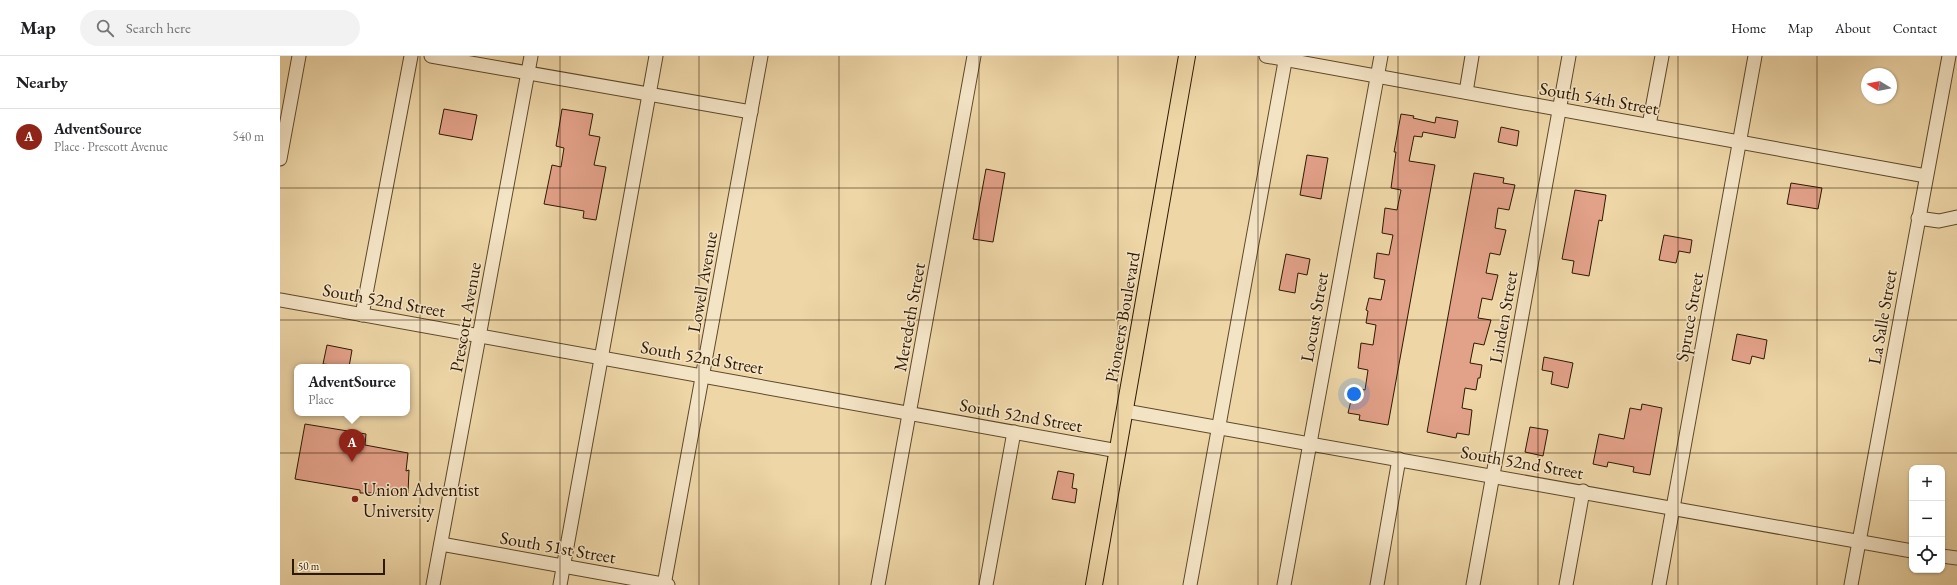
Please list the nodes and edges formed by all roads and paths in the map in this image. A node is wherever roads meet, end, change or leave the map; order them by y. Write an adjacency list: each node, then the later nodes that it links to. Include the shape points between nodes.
1 (299, 56): 25 (street)
2 (411, 56): 30 (street)
3 (431, 56): 17 (street)
4 (531, 56): 17 (street, Prescott Avenue)
5 (656, 56): 20 (street)
6 (761, 56): 22 (street, Lowell Avenue)
7 (974, 56): 35 (street, Meredeth Street)
8 (1188, 56): 34 (main road, Pioneers Boulevard)
9 (1266, 56): 16 (street, South 54th Street)
10 (1380, 56): 18 (street, Locust Street)
11 (1472, 56): 19 (street)
12 (1569, 56): 21 (street, Linden Street)
13 (1662, 56): 23 (street)
14 (1755, 56): 24 (street, Spruce Street)
15 (1948, 56): 26 (street, La Salle Street)
16 (1286, 58): 18 (street, South 54th Street); 36 (street)
17 (528, 74): 20 (street); 31 (street, Prescott Avenue)
18 (1377, 76): 19 (street, South 54th Street); 38 (street, Locust Street)
19 (1466, 92): 21 (street, South 54th Street)
20 (649, 94): 22 (street); 32 (street)
21 (1559, 109): 23 (street, South 54th Street); 41 (street, Linden Street)
22 (751, 112): 33 (street, Lowell Avenue)
23 (1649, 125): 24 (street, South 54th Street)
24 (1739, 142): 26 (street, South 54th Street); 43 (street, Spruce Street)
25 (280, 159)
26 (1926, 176): 28 (street, La Salle Street)
27 (1957, 216): 28 (street, via 1939,221)
28 (1918, 218): 44 (street, La Salle Street)
29 (280, 300): 30 (street, South 52nd Street)
30 (362, 315): 31 (street, South 52nd Street)
31 (479, 336): 32 (street, South 52nd Street); 45 (street, Prescott Avenue)
32 (600, 357): 33 (street, South 52nd Street); 49 (street)
33 (703, 375): 35 (street, South 52nd Street); 52 (street, Lowell Avenue)
34 (1126, 411): 36 (street, South 52nd Street); 39 (main road, Pioneers Boulevard)
35 (910, 413): 37 (street, South 52nd Street); 53 (street, Meredeth Street)
36 (1219, 428): 38 (street, South 52nd Street); 56 (street)
37 (1014, 432): 39 (street, South 52nd Street); 54 (street)
38 (1310, 444): 40 (street, South 52nd Street); 57 (street, Locust Street)
39 (1118, 451): 55 (main road, Pioneers Boulevard)
40 (1399, 459): 41 (street, South 52nd Street); 58 (street)
41 (1493, 476): 42 (street, South 52nd Street); 59 (street, Linden Street)
42 (1583, 491): 43 (street, South 52nd Street); 60 (street)
43 (1673, 507): 44 (street, South 52nd Street); 61 (street, Spruce Street)
44 (1859, 542): 46 (street, South 52nd Street); 62 (street, La Salle Street)
45 (441, 544): 49 (street, South 51st Street); 50 (street, Prescott Avenue)
46 (1909, 550)
47 (1945, 556): 48 (street)
48 (1957, 558)
49 (563, 566): 51 (street); 52 (street, South 51st Street)
50 (433, 585)
51 (560, 585)
52 (665, 585)
53 (878, 585)
54 (986, 585)
55 (1094, 585)
56 (1190, 585)
57 (1284, 585)
58 (1377, 585)
59 (1473, 585)
60 (1566, 585)
61 (1659, 585)
62 (1851, 585)

